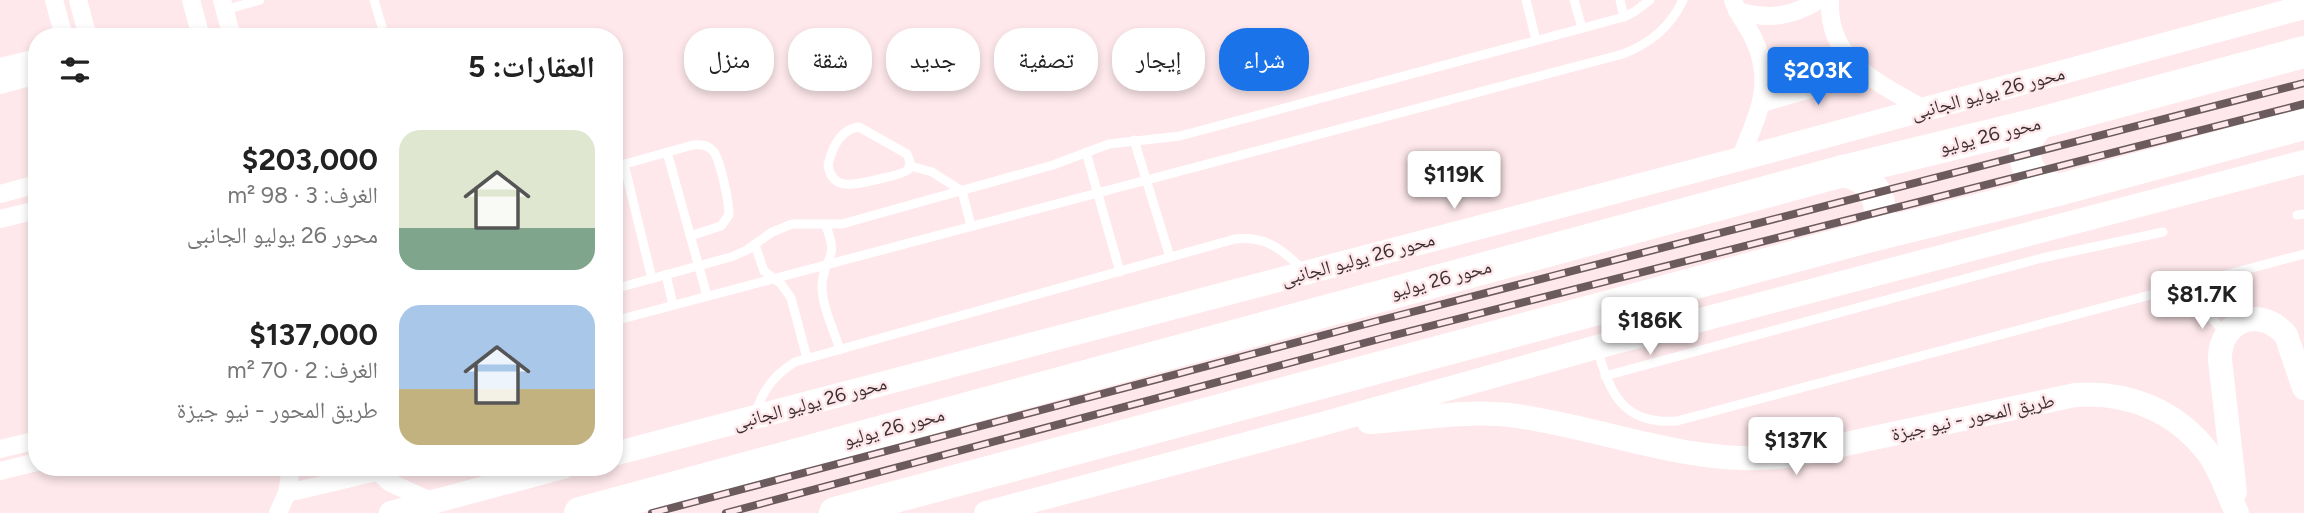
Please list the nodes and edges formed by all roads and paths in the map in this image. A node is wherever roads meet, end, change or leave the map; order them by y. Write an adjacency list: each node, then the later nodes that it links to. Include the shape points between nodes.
1 (54, 0): 17 (street)
2 (78, 0): 18 (street)
3 (191, 0): 19 (street)
4 (260, 0): 13 (lane)
5 (374, 0): 21 (lane)
6 (1526, 0): 23 (lane)
7 (1574, 0): 22 (lane)
8 (1619, 0): 16 (lane)
9 (1650, 0): 16 (lane)
10 (1683, 0): 43 (lane, via 1660,33 1623,54)
11 (1819, 0): 14 (street, via 1771,18)
12 (1830, 0): 27 (street, via 1836,35)
13 (223, 5): 20 (street)
14 (1735, 6): 30 (street, via 1762,64)
15 (2304, 7): 31 (main road, محور 26 يوليو الجانبى)
16 (1624, 17): 22 (lane)
17 (62, 28)
18 (81, 28)
19 (199, 28)
20 (229, 28)
21 (382, 28)
22 (1582, 28): 23 (lane)
23 (1536, 40): 34 (lane, via 1180,136)
24 (2304, 52): 32 (highway, محور 26 يوليو)
25 (28, 60): 26 (street)
26 (0, 67)
27 (1863, 74): 30 (street); 31 (street)
28 (28, 77): 29 (street)
29 (0, 85)
30 (1762, 103): 37 (street)
31 (1925, 110): 37 (main road, محور 26 يوليو الجانبى)
32 (2040, 122): 41 (highway, محور 26 يوليو); 45 (highway, via 2028,136 2026,162 2035,178)
33 (2304, 124): 45 (highway)
34 (1134, 140): 36 (lane); 43 (lane)
35 (667, 152): 39 (lane); 54 (lane); 54 (lane, via 699,144 711,149 717,160 728,219 717,228)
36 (1086, 152): 46 (lane); 47 (lane)
37 (1740, 159): 62 (main road, محور 26 يوليو الجانبى)
38 (2304, 162): 72 (main road)
39 (623, 165)
40 (910, 166): 40 (lane, via 904,152 859,127 841,134 828,165 834,180 848,185 904,173); 46 (lane, via 932,172)
41 (1843, 172): 55 (highway, via 1860,176 1877,195 1879,220); 93 (highway, محور 26 يوليو)
42 (623, 180): 64 (lane)
43 (1146, 180): 47 (lane); 58 (lane)
44 (28, 186): 48 (street)
45 (2058, 190): 55 (highway)
46 (962, 191): 51 (lane, via 849,222); 52 (lane)
47 (1097, 193): 52 (lane); 61 (lane)
48 (0, 194)
49 (28, 212): 50 (street)
50 (0, 219)
51 (825, 224): 56 (lane, via 792,224); 59 (lane, via 833,245)
52 (971, 226): 59 (lane)
53 (2163, 232): 75 (lane, via 2042,258)
54 (690, 236): 60 (lane)
55 (1871, 236): 90 (highway)
56 (755, 245): 60 (lane); 65 (lane, via 760,265)
57 (2304, 254): 66 (lane)
58 (1170, 257): 61 (lane); 62 (lane, via 1235,239 1257,239 1277,246)
59 (829, 264): 65 (lane); 73 (lane, via 822,293)
60 (698, 267): 63 (lane); 68 (lane)
61 (1119, 272): 73 (lane)
62 (1306, 273): 77 (main road, محور 26 يوليو الجانبى)
63 (666, 275): 64 (lane); 69 (lane)
64 (652, 279): 67 (lane)
65 (775, 279): 68 (lane); 74 (lane, via 791,298)
66 (2201, 283): 71 (lane, via 2208,314); 75 (lane, via 1676,421 1653,421 1632,413 1615,397)
67 (623, 287)
68 (707, 296): 69 (lane)
69 (673, 305): 70 (lane)
70 (623, 319)
71 (2226, 334): 76 (main road, via 2255,319 2280,328); 95 (main road, via 2220,360)
72 (1597, 348): 75 (lane); 78 (main road)
73 (841, 349): 74 (lane)
74 (807, 358): 77 (lane, via 776,376 762,395)
75 (1605, 376)
76 (2304, 388)
77 (756, 417): 81 (main road, محور 26 يوليو الجانبى)
78 (1322, 424): 94 (main road); 95 (main road, طريق المحور - نيو جيزة, via 1497,414 1705,456 1755,459 1794,455 2075,395 2110,394 2159,410 2186,431 2210,456)
79 (28, 442): 80 (street)
80 (0, 449)
81 (623, 452)
82 (28, 464): 83 (street)
83 (0, 471)
84 (290, 476): 88 (street)
85 (352, 476): 88 (street)
86 (382, 476): 89 (street)
87 (529, 476): 89 (main road)
88 (287, 493): 91 (street)
89 (432, 502): 92 (main road)
90 (843, 512)
91 (278, 513)
92 (391, 513)
93 (580, 513)
94 (985, 513)
95 (2237, 513)

